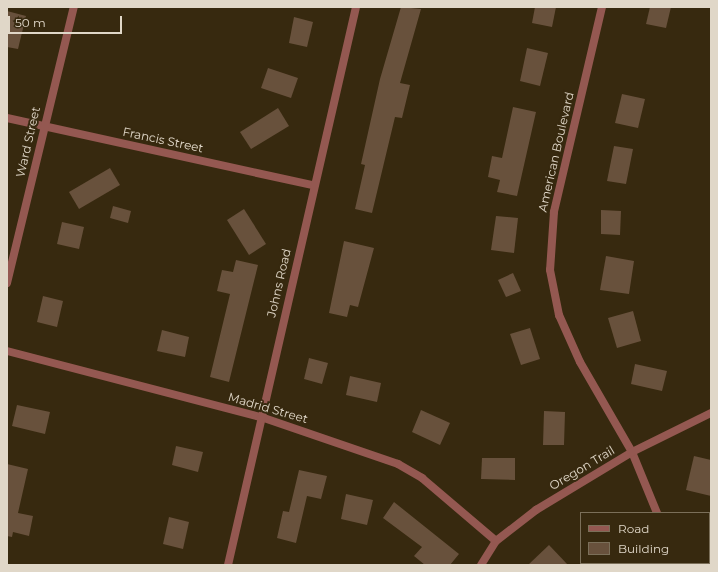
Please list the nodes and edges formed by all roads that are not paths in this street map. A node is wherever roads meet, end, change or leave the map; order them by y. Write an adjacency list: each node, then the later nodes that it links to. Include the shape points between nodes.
1 (74, 7): 5 (street, Ward Street)
2 (356, 7): 6 (street, Johns Road)
3 (602, 7): 11 (street, American Boulevard, via 554,212 550,270 559,315 580,362)
4 (7, 118): 5 (street, Francis Street)
5 (44, 126): 6 (street, Francis Street); 7 (street, Ward Street)
6 (314, 185): 10 (street, Johns Road)
7 (7, 283)
8 (7, 352): 10 (street, Madrid Street)
9 (711, 413): 11 (street, Oregon Trail)
10 (261, 418): 13 (street, Madrid Street, via 398,464 422,478); 14 (street, Johns Road)
11 (632, 452): 12 (street, American Boulevard); 13 (street, Oregon Trail, via 536,510)
12 (657, 512)
13 (496, 541): 15 (street, Oregon Trail)
14 (228, 565)
15 (481, 565)

